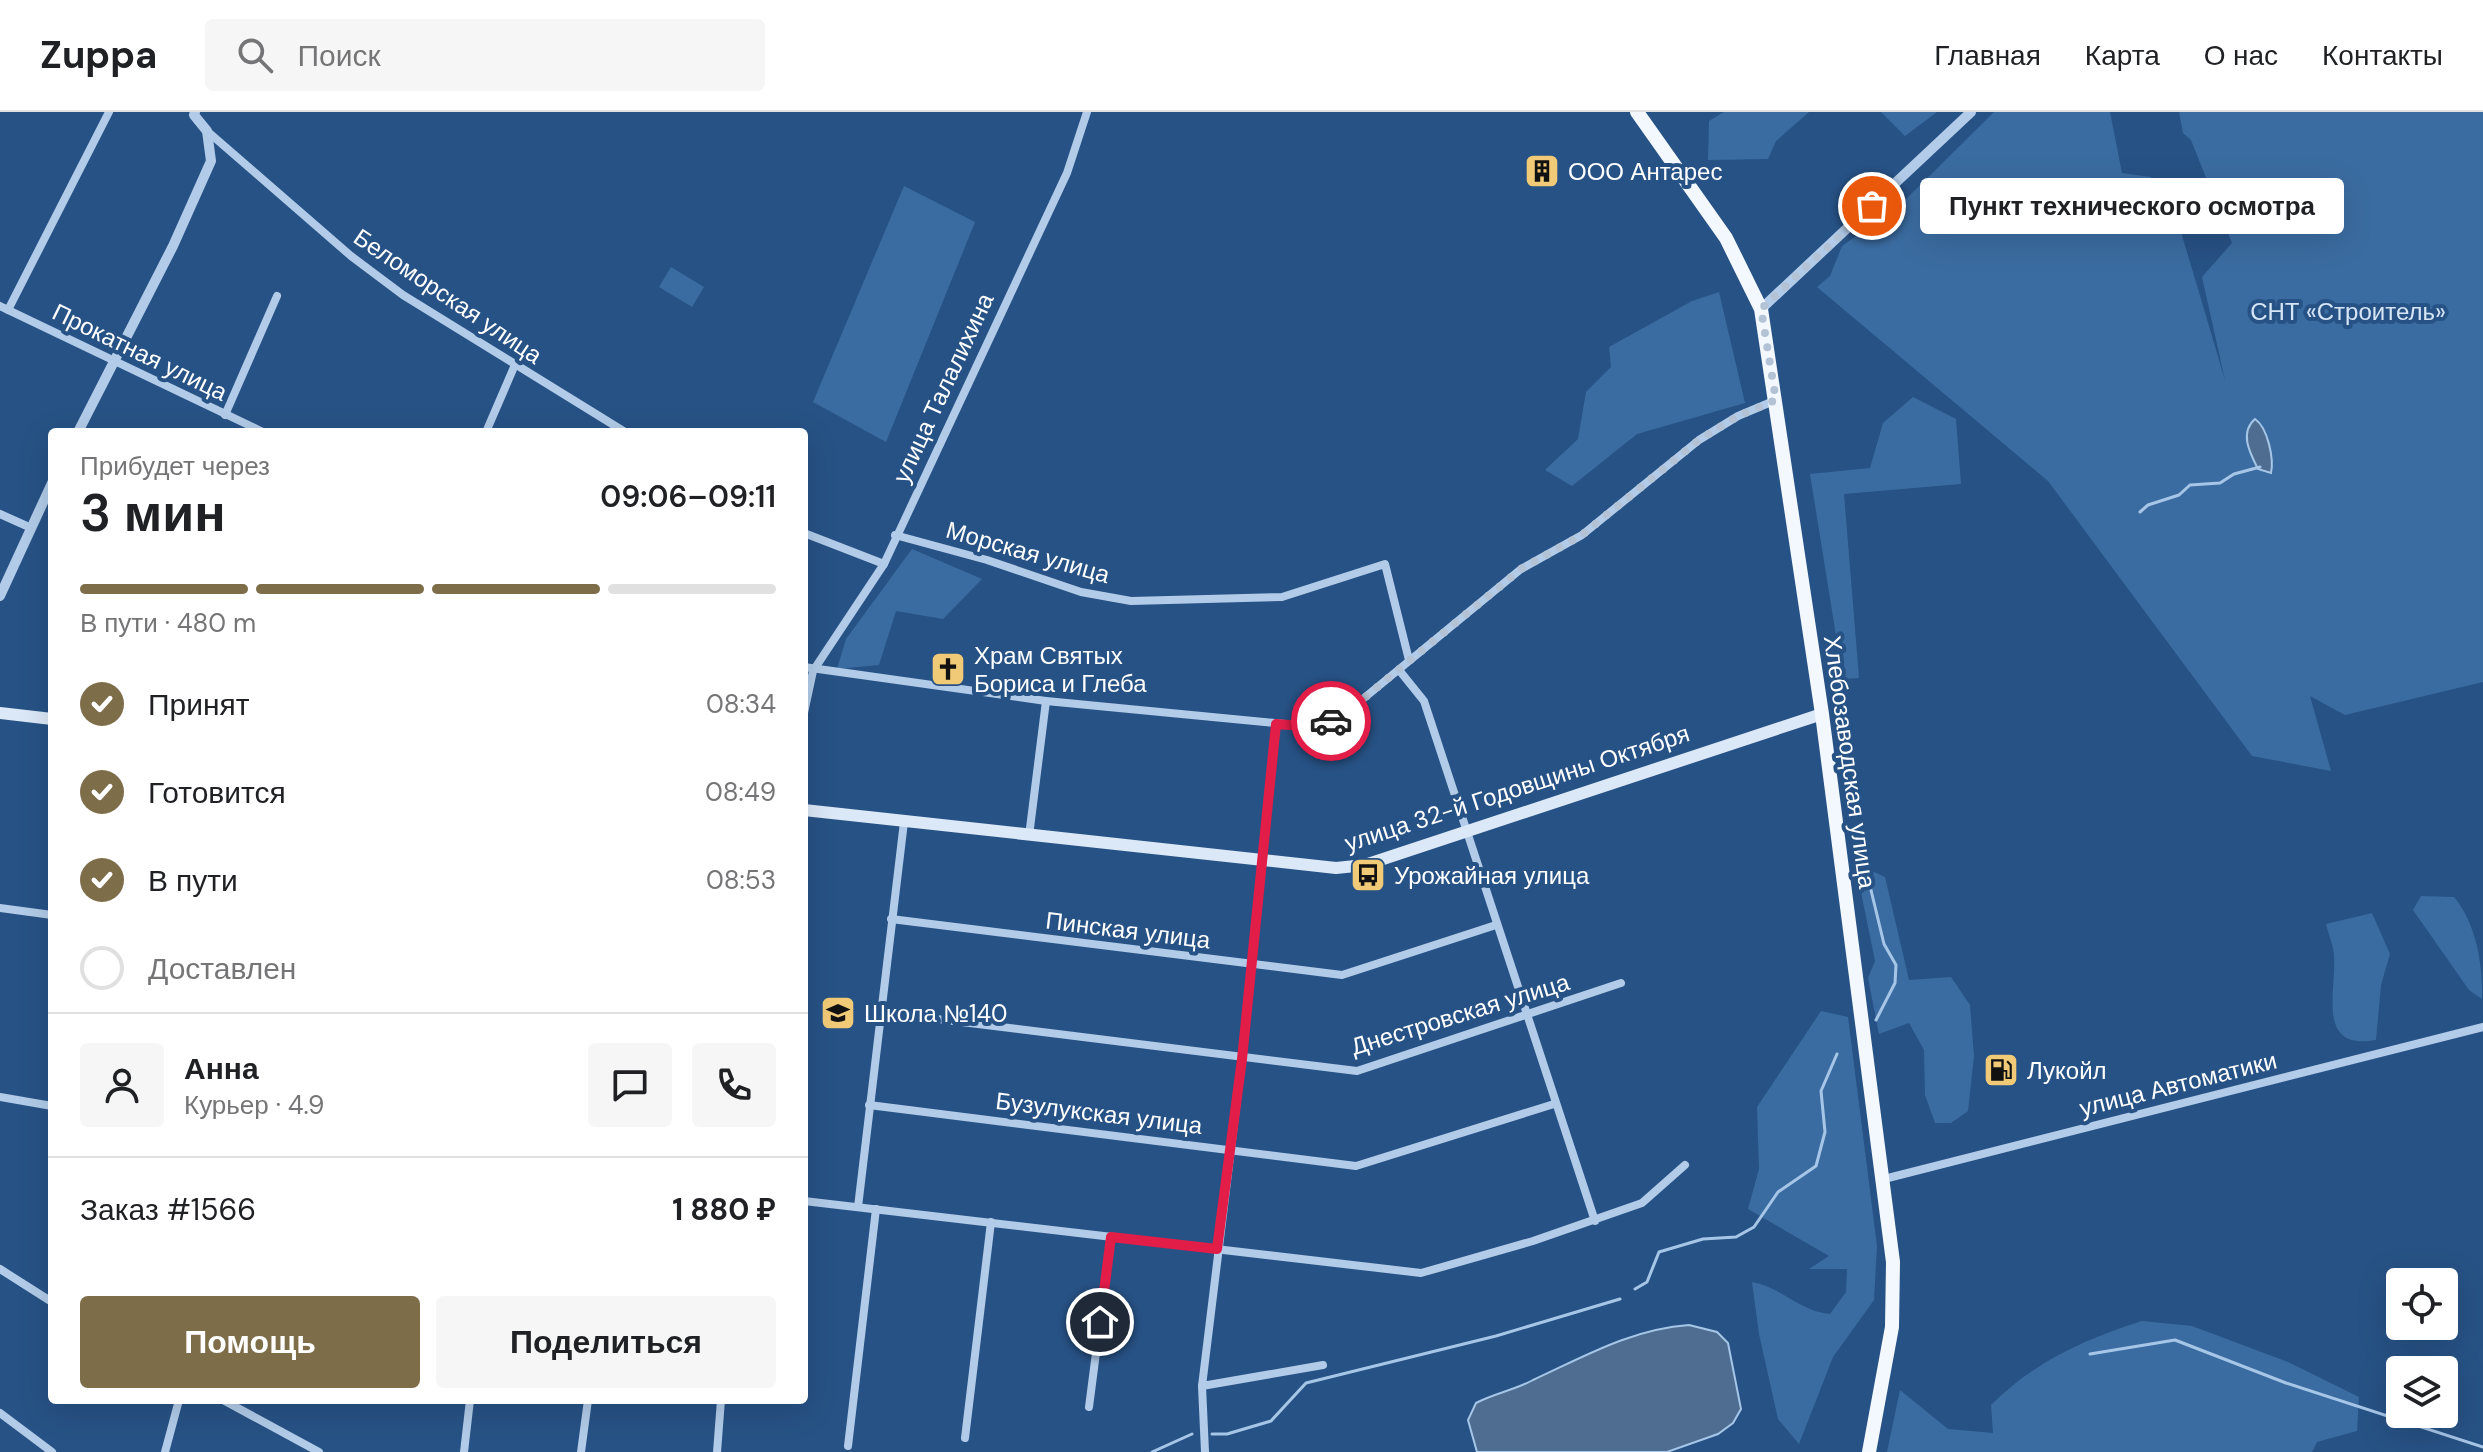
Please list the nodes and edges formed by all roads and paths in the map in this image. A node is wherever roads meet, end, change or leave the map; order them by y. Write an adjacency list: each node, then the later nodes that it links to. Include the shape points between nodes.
1 (109, 112): 8 (street)
2 (1087, 112): 22 (street, улица Талалихина, via 1067,173)
3 (1637, 112): 9 (main road, Хлебозаводская улица, via 1726,238)
4 (1971, 112): 9 (street)
5 (193, 113): 6 (street, Беломорская улица)
6 (207, 131): 10 (street, via 211,161); 11 (street, Беломорская улица, via 351,256)
7 (277, 296): 13 (street)
8 (4, 308): 10 (street, Прокатная улица)
9 (1761, 309): 12 (main road, Хлебозаводская улица)
10 (114, 363): 13 (street, Прокатная улица); 14 (street)
11 (514, 367): 16 (street); 17 (street, Беломорская улица)
12 (1776, 400): 25 (street, via 1699,440 1582,535 1521,569); 30 (main road, Хлебозаводская улица)
13 (225, 415): 15 (street, Прокатная улица)
14 (80, 428)
15 (248, 428)
16 (488, 428)
17 (618, 428)
18 (48, 491): 20 (street)
19 (0, 514): 20 (street)
20 (29, 527): 24 (street)
21 (808, 535): 23 (street)
22 (895, 535): 23 (street, улица Талалихина); 25 (street, Морская улица, via 1081,592 1131,601 1282,597 1385,564)
23 (884, 564): 26 (street, улица Талалихина)
24 (0, 596)
25 (1409, 660): 27 (street)
26 (809, 669): 28 (street)
27 (1399, 670): 32 (street, via 1341,717 1316,727); 35 (street, via 1424,701)
28 (1046, 701): 32 (street); 36 (street)
29 (0, 713): 31 (main road)
30 (1822, 714): 35 (main road, улица 32-й Годовщины Октября); 54 (main road, Хлебозаводская улица)
31 (48, 719)
32 (1276, 724): 37 (street)
33 (808, 810): 34 (main road, улица 32-й Годовщины Октября)
34 (904, 822): 36 (main road, улица 32-й Годовщины Октября); 40 (street)
35 (1467, 830): 37 (main road, улица 32-й Годовщины Октября, via 1365,865); 41 (street)
36 (1029, 836): 37 (main road, улица 32-й Годовщины Октября)
37 (1262, 863): 42 (street)
38 (0, 908): 39 (street)
39 (48, 914)
40 (891, 919): 42 (street, Пинская улица); 44 (street)
41 (1496, 925): 42 (street, Пинская улица, via 1342,975); 45 (street)
42 (1249, 965): 47 (street)
43 (1621, 983): 45 (street, Днестровская улица)
44 (880, 1012): 47 (street, Днестровская улица); 51 (street)
45 (1527, 1015): 47 (street, Днестровская улица, via 1357,1071); 49 (street)
46 (2483, 1027): 54 (street, улица Автоматики)
47 (1242, 1059): 52 (street)
48 (0, 1097): 50 (street)
49 (1554, 1104): 52 (street, Бузулукская улица, via 1356,1166); 58 (street)
50 (48, 1105)
51 (869, 1105): 52 (street, Бузулукская улица); 56 (street)
52 (1230, 1149): 61 (street)
53 (1685, 1165): 58 (street, via 1642,1203)
54 (1884, 1179): 82 (main road, Хлебозаводская улица, via 1893,1262 1892,1327)
55 (808, 1201): 56 (street)
56 (858, 1207): 57 (street)
57 (876, 1209): 59 (street); 74 (street)
58 (1595, 1221): 61 (street, via 1421,1273)
59 (991, 1222): 60 (street); 73 (street)
60 (1111, 1237): 61 (street); 71 (street)
61 (1217, 1249): 65 (street)
62 (0, 1269): 63 (street)
63 (48, 1299)
64 (1323, 1365): 65 (street)
65 (1202, 1386): 81 (street)
66 (178, 1404): 76 (street)
67 (232, 1404): 77 (street)
68 (470, 1404): 78 (street)
69 (587, 1404): 79 (street)
70 (721, 1404): 80 (street)
71 (1089, 1407)
72 (0, 1413): 75 (street)
73 (965, 1438)
74 (848, 1446)
75 (52, 1452)
76 (165, 1452)
77 (319, 1452)
78 (464, 1452)
79 (581, 1452)
80 (717, 1452)
81 (1205, 1452)
82 (1869, 1452)

